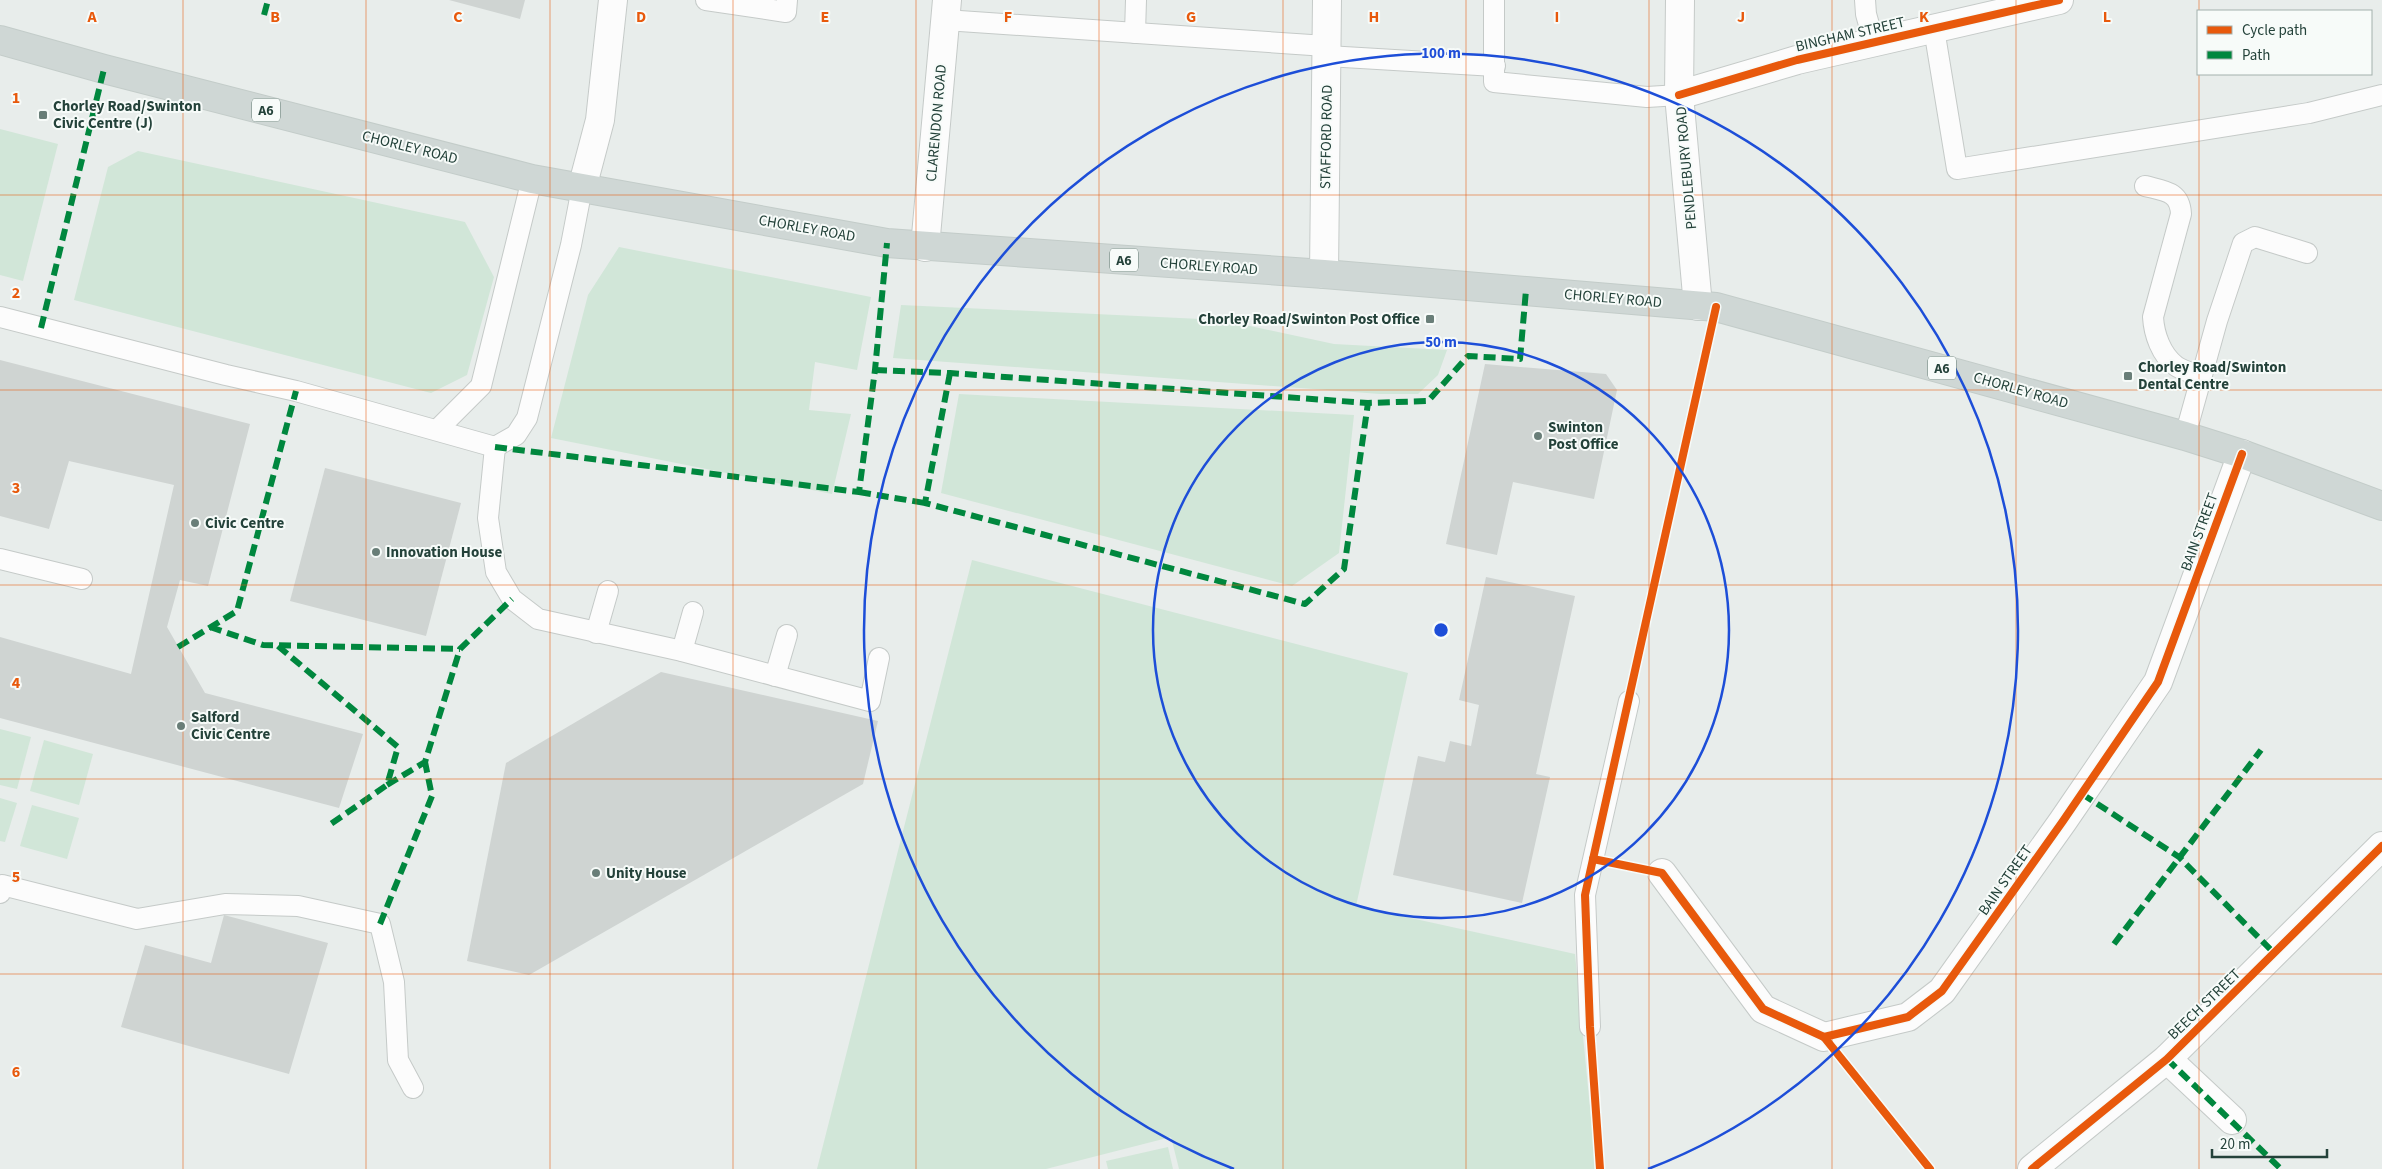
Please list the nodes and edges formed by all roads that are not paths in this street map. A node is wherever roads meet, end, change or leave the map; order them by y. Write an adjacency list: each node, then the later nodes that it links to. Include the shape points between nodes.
1 (613, 0): 21 (street, via 600,120)
2 (706, 0): 3 (lane, via 786,12)
3 (787, 0)
4 (1136, 0): 12 (lane)
5 (1327, 0): 15 (street, STAFFORD ROAD)
6 (1494, 0): 16 (lane)
7 (1680, 0): 17 (street, PENDLEBURY ROAD)
8 (1866, 0): 14 (lane, via 1866,14)
9 (2059, 0): 11 (street, BINGHAM STREET)
10 (946, 10): 12 (lane); 22 (street, CLARENDON ROAD)
11 (1934, 29): 14 (street, BINGHAM STREET); 18 (lane, via 1957,169 2280,118)
12 (1135, 33): 15 (lane)
13 (0, 40): 19 (main road, CHORLEY ROAD / A6)
14 (1874, 43): 17 (street, BINGHAM STREET, via 1798,60)
15 (1326, 51): 16 (lane); 24 (street, STAFFORD ROAD)
16 (1495, 66): 17 (lane, via 1494,82 1647,97)
17 (1679, 95): 25 (street, PENDLEBURY ROAD)
18 (2382, 95)
19 (532, 178): 21 (main road, CHORLEY ROAD / A6); 28 (lane, via 481,386)
20 (2145, 186): 27 (lane, via 2171,193 2181,204 2153,318 2154,331 2175,365)
21 (582, 188): 22 (main road, CHORLEY ROAD / A6); 30 (lane, via 571,245 527,418 516,435)
22 (925, 247): 24 (main road, CHORLEY ROAD / A6)
23 (2307, 253): 27 (lane, via 2255,237 2243,243)
24 (1324, 274): 25 (main road, CHORLEY ROAD / A6)
25 (1698, 306): 29 (main road, CHORLEY ROAD / A6, via 1716,306 1795,327)
26 (0, 317): 28 (lane, via 296,390)
27 (2201, 376): 29 (lane)
28 (438, 429): 30 (lane)
29 (2185, 436): 31 (main road, CHORLEY ROAD / A6)
30 (495, 447): 37 (lane, via 488,518 496,572 512,599 538,619)
31 (2242, 454): 32 (main road, CHORLEY ROAD / A6); 44 (street, BAIN STREET, via 2158,682 1942,991 1908,1017 1824,1038 1763,1009)
32 (2382, 506)
33 (0, 559): 34 (lane)
34 (82, 579)
35 (608, 591): 37 (lane)
36 (693, 612): 39 (lane)
37 (596, 633): 39 (lane)
38 (787, 636): 41 (lane)
39 (682, 651): 41 (lane)
40 (879, 658): 41 (lane, via 870,701)
41 (775, 676)
42 (1629, 701): 46 (lane, via 1585,895)
43 (2382, 846): 47 (street, BEECH STREET)
44 (1662, 873)
45 (0, 893): 48 (lane, via 2,885 137,919 225,904 298,906 380,924 394,982 398,1060)
46 (1590, 1027)
47 (2168, 1059): 49 (street); 50 (street, BEECH STREET)
48 (413, 1088)
49 (2232, 1120)
50 (2032, 1169)

